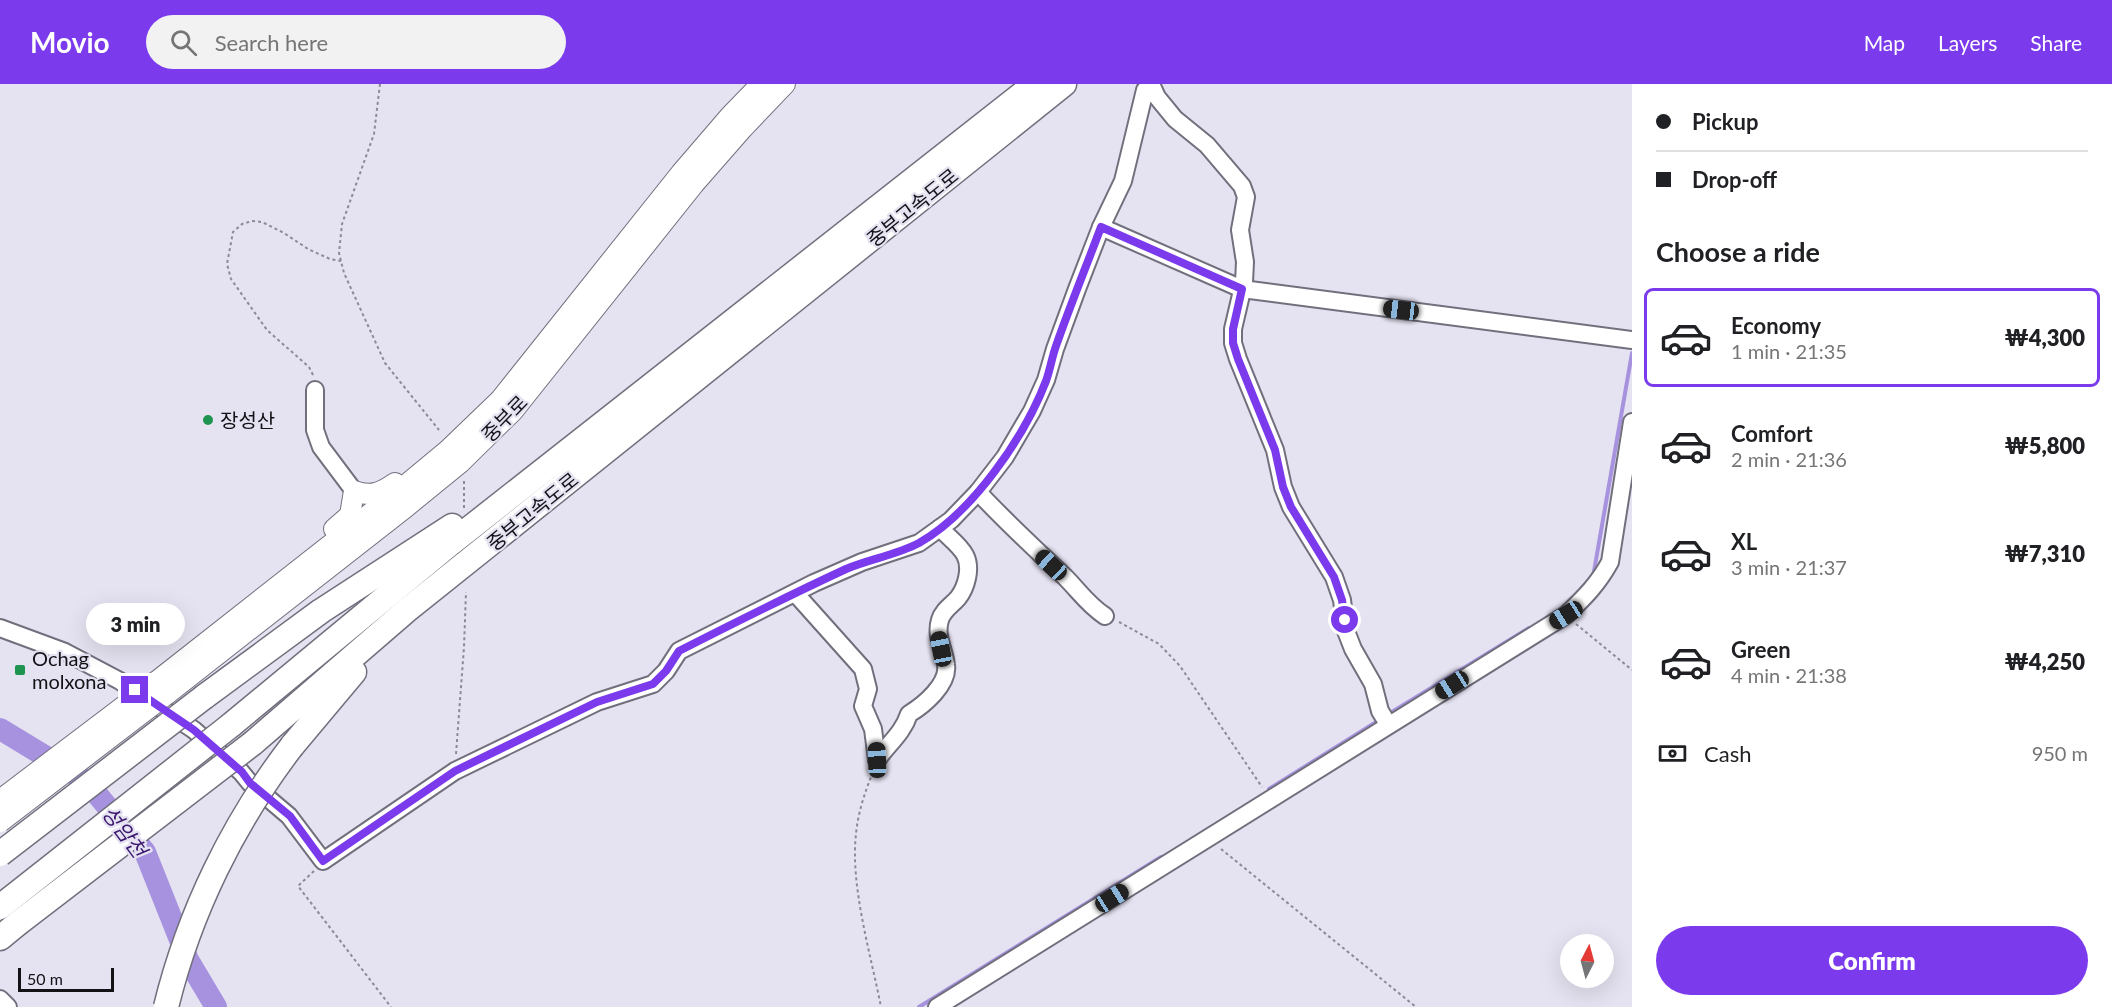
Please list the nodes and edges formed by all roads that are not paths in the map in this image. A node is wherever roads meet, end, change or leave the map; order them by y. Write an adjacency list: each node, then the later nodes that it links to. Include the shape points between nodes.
1 (761, 84): 12 (main road, 중부로, via 681,173 500,400)
2 (785, 84): 21 (main road, 중부로, via 694,184 513,411 406,507)
3 (1035, 84): 11 (highway, 중부고속도로)
4 (1064, 84): 17 (highway, 중부고속도로)
5 (1151, 84): 6 (street, via 1145,90 1123,181); 7 (street, via 1175,119 1207,145 1242,186 1246,197 1240,230 1245,262)
6 (1101, 227): 7 (street); 14 (street, via 1032,411 1005,457)
7 (1242, 289): 8 (street); 22 (street, via 1233,329 1238,359 1275,450 1291,507 1334,577 1346,631 1373,684)
8 (1630, 340)
9 (315, 390): 13 (street, via 315,430 321,447)
10 (1632, 422): 22 (street, via 1610,562 1587,596 1566,615)
11 (575, 446): 25 (highway, bridge, via 321,611); 26 (highway, 중부고속도로, bridge)
12 (448, 450): 13 (main road, via 376,494); 18 (main road, 중부로)
13 (354, 491): 18 (main road, via 350,515 290,564)
14 (978, 492): 15 (street); 19 (street, via 1084,600)
15 (940, 528): 16 (street, via 919,543 862,562); 16 (street, via 967,562 965,588 940,620 938,635 946,674 924,706 909,714 905,727 877,760 873,729 864,706 867,689 863,669)
16 (795, 593): 20 (street, via 679,651 653,684 597,702 455,771 323,861 290,816 194,730 111,676 65,652)
17 (426, 595): 27 (highway, 중부고속도로, bridge, via 253,743); 30 (highway, bridge, via 347,680 252,802 220,860 180,958)
18 (249, 609): 21 (main road, 중부로)
19 (1106, 616)
20 (0, 628)
21 (162, 688): 23 (main road, bridge); 24 (main road, bridge)
22 (1385, 719): 31 (street, via 1269,799)
23 (0, 800)
24 (0, 822)
25 (0, 854)
26 (0, 907)
27 (9, 931)
28 (0, 999): 29 (street)
29 (8, 1007)
30 (166, 1007)
31 (937, 1007)

